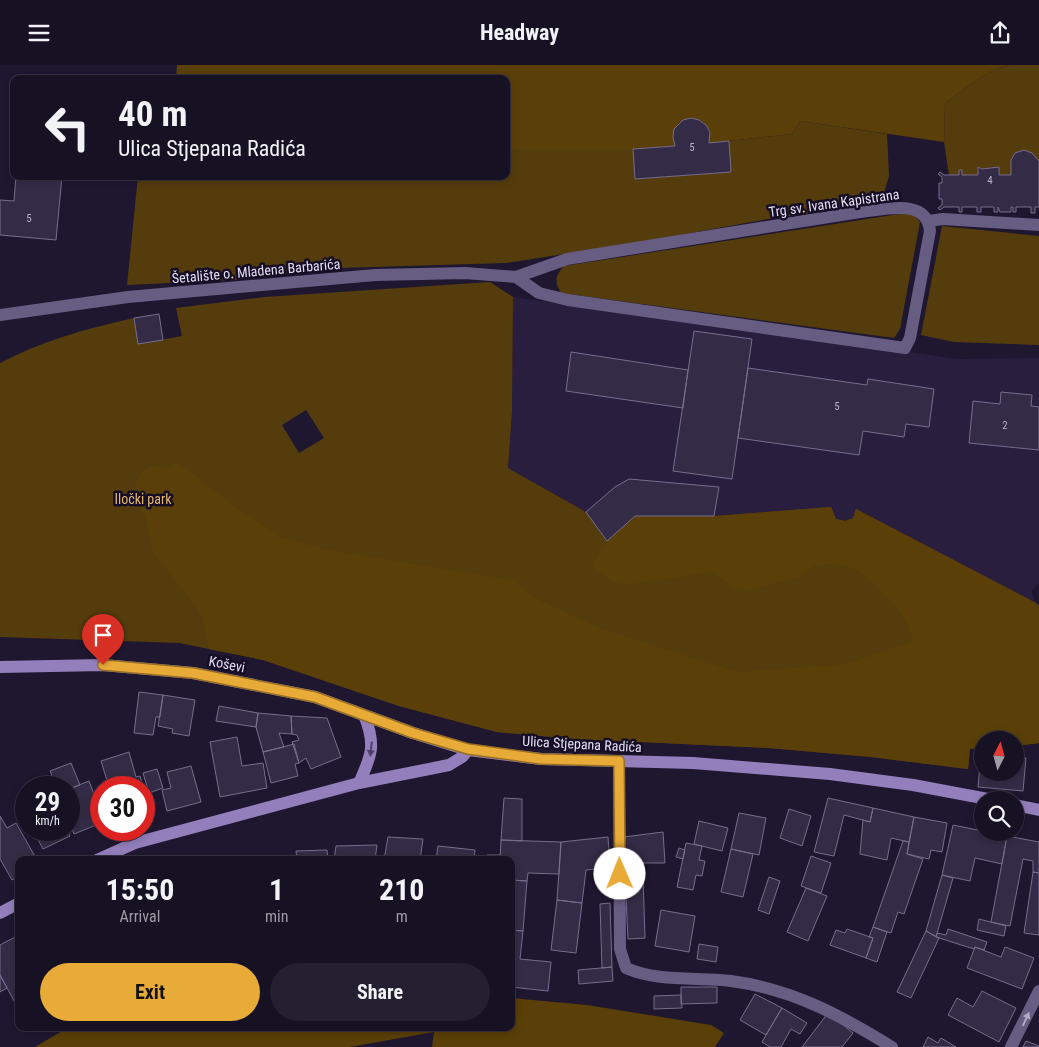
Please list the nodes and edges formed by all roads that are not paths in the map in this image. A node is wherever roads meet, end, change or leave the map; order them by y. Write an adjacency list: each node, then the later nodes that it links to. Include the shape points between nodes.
1 (930, 221): 2 (street); 3 (street, Trg sv. Ivana Kapistrana, via 924,213 906,208 860,213 567,259); 3 (street, via 910,338 904,348 568,300 539,293)
2 (1039, 225)
3 (516, 277): 4 (street, Šetalište o. Mladena Barbarića, via 465,273 375,275 128,297)
4 (0, 315)
5 (0, 667): 6 (main road, Koševi, via 103,665 193,673 315,697)
6 (364, 715): 7 (main road, Koševi); 9 (main road, one-way to 9, via 373,746)
7 (468, 749): 8 (main road, Ulica Stjepana Radića, via 541,759); 9 (main road, via 448,765)
8 (619, 761): 10 (main road, Ulica Stjepana Radića, via 693,763 830,774); 17 (street, via 620,949 626,968 640,975 732,981 794,995 828,1009)
9 (359, 783): 13 (main road, via 135,843)
10 (974, 796)
11 (1024, 807): 12 (main road)
12 (1039, 810)
13 (106, 856)
14 (15, 905): 15 (main road)
15 (0, 913)
16 (1039, 991): 18 (street, one-way to 16)
17 (892, 1047)
18 (1010, 1047)

